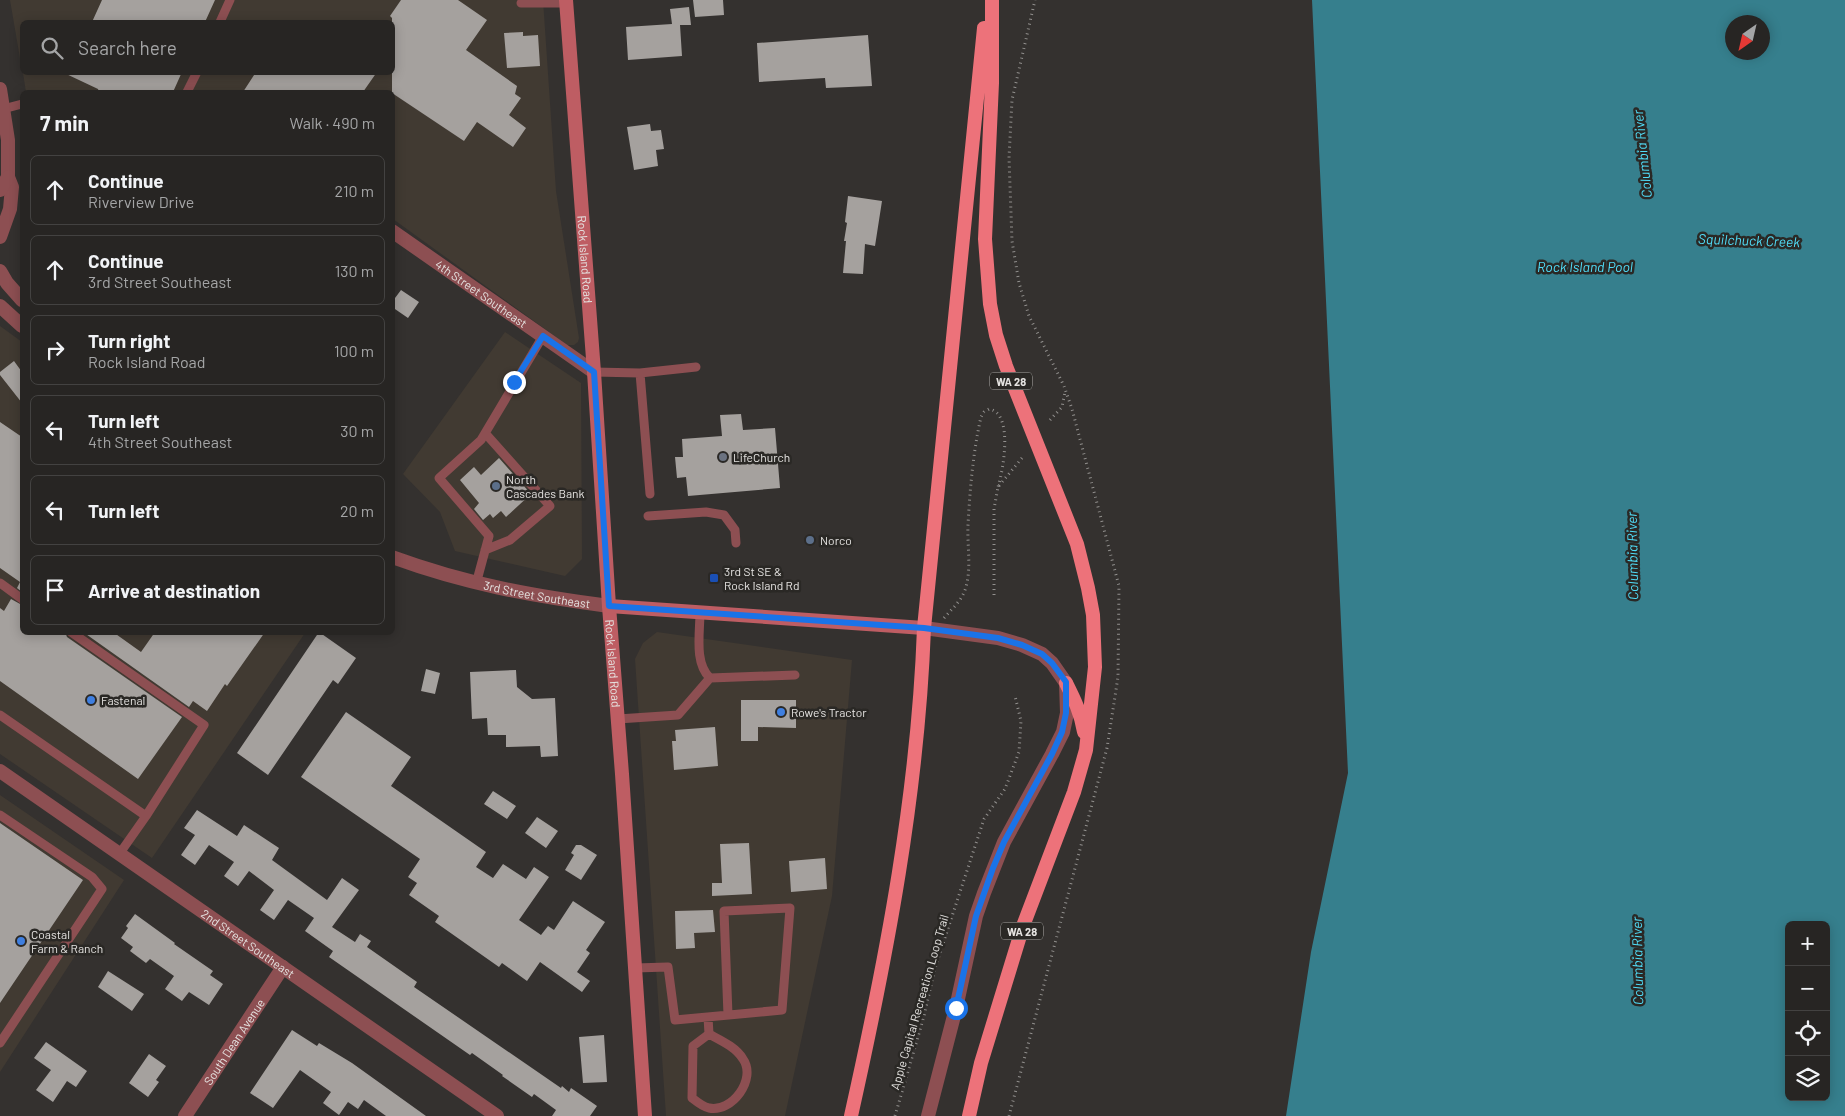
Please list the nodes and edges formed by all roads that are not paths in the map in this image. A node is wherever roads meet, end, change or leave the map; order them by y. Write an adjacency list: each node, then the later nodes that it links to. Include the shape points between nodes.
1 (230, 0): 6 (lane)
2 (987, 0): 35 (highway)
3 (992, 0): 42 (highway, WA 28, via 985,239 988,286 1003,358 1072,528 1088,588 1095,667)
4 (566, 1): 5 (lane); 22 (main road, Rock Island Road)
5 (520, 3)
6 (221, 20)
7 (195, 75): 9 (lane)
8 (0, 89): 11 (street)
9 (188, 90)
10 (20, 105): 11 (lane)
11 (3, 109): 12 (street)
12 (8, 176): 13 (street); 15 (street, via 12,196)
13 (0, 190)
14 (395, 233): 20 (street, 4th Street Southeast)
15 (0, 237)
16 (0, 271): 17 (street)
17 (20, 298)
18 (0, 306): 19 (street)
19 (20, 324)
20 (543, 336): 22 (street, 4th Street Southeast); 24 (lane)
21 (696, 367): 23 (lane)
22 (594, 372): 23 (lane); 33 (main road, Rock Island Road)
23 (640, 373): 25 (lane)
24 (485, 432): 28 (lane, via 481,440 439,478 489,536); 28 (lane, via 550,506 510,540)
25 (650, 494)
26 (648, 516): 27 (lane, via 706,512 724,515 735,530)
27 (736, 543)
28 (485, 550): 31 (lane)
29 (395, 558): 31 (street, 3rd Street Southeast)
30 (0, 583): 32 (lane)
31 (476, 584): 33 (street, 3rd Street Southeast)
32 (20, 598)
33 (609, 606): 34 (main road, 3rd Street Southeast); 41 (main road, Rock Island Road)
34 (700, 612): 35 (main road, 3rd Street Southeast); 38 (lane, via 699,651 703,672)
35 (924, 628): 39 (street, via 998,638 1022,645 1042,654); 56 (highway, via 922,687 904,848 877,1002)
36 (75, 635): 45 (lane, via 204,725)
37 (795, 675): 38 (lane)
38 (710, 678): 41 (lane, via 678,714)
39 (1066, 682): 42 (highway, via 1082,719); 57 (street, via 1062,732 1004,842 976,916)
40 (0, 715): 45 (lane)
41 (618, 719): 48 (main road, Rock Island Road)
42 (1086, 750): 58 (highway, WA 28, via 1074,792 1023,926 981,1063)
43 (0, 771): 46 (street, 2nd Street Southeast)
44 (0, 815): 52 (lane, via 92,877 102,889)
45 (146, 816): 46 (lane)
46 (120, 853): 47 (street, 2nd Street Southeast)
47 (283, 966): 53 (street, South Dean Avenue); 54 (street, 2nd Street Southeast)
48 (635, 968): 50 (lane, via 668,967 676,1020); 55 (main road, Rock Island Road)
49 (728, 1015): 49 (lane, via 782,1010 790,908 724,911); 50 (lane)
50 (708, 1017): 51 (lane)
51 (709, 1034): 51 (lane, via 693,1046 692,1098 707,1108 720,1109 734,1101 748,1074 743,1059 725,1042)
52 (0, 1043)
53 (185, 1116)
54 (497, 1116)
55 (645, 1116)
56 (851, 1116)
57 (928, 1116)
58 (969, 1116)

